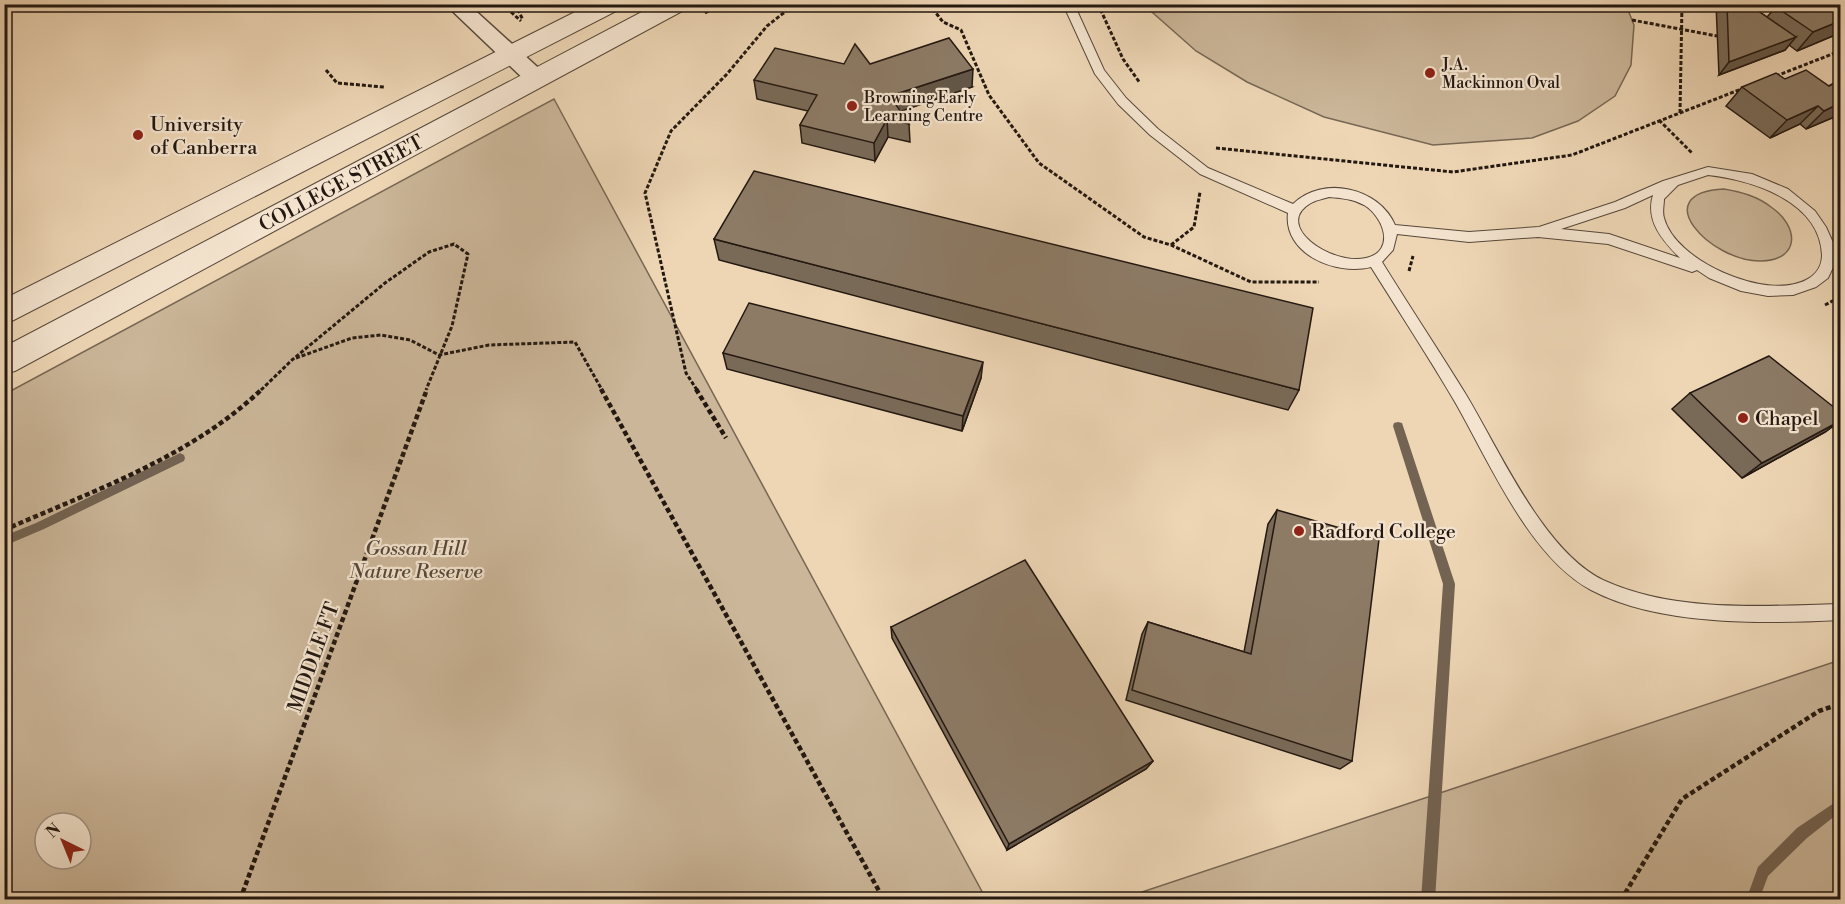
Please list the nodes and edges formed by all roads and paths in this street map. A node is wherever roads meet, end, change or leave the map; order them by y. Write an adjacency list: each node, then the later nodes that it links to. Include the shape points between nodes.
1 (455, 4): 15 (street)
2 (502, 4): 3 (path, via 524,23)
3 (515, 4)
4 (611, 4): 15 (street, COLLEGE STREET)
5 (677, 4): 17 (street, COLLEGE STREET)
6 (795, 4): 42 (path, via 767,26 671,131 645,193 686,373)
7 (929, 4): 32 (path, via 944,22 961,30 989,95 1039,163 1144,237)
8 (1068, 4): 27 (lane, via 1099,71 1122,101)
9 (1098, 4): 19 (path, via 1123,59)
10 (1682, 4): 12 (path)
11 (1632, 20): 12 (path)
12 (1682, 30): 13 (path); 22 (path)
13 (1718, 36)
14 (1840, 51): 18 (path)
15 (512, 55): 17 (street); 38 (street, COLLEGE STREET)
16 (326, 70): 20 (path, via 337,83)
17 (537, 79): 41 (street, COLLEGE STREET)
18 (1766, 80)
19 (1142, 85)
20 (395, 87)
21 (1744, 88): 22 (path)
22 (1680, 113): 23 (path)
23 (1659, 120): 25 (path, via 1572,155 1453,172); 26 (path)
24 (1208, 142): 25 (path)
25 (1216, 148): 27 (path)
26 (1699, 159)
27 (1204, 171): 29 (lane); 32 (path, via 1194,227)
28 (1667, 184): 31 (lane, via 1620,205); 35 (lane, via 1658,198 1657,215 1680,253); 35 (lane, via 1683,175 1708,171 1765,183 1792,197 1814,216 1829,236 1833,257 1827,274 1810,286 1787,292 1760,291)
29 (1294, 210): 30 (lane, via 1313,195 1345,193 1375,206); 34 (lane, via 1295,234 1318,256 1347,265)
30 (1392, 229): 31 (lane, via 1469,237); 34 (lane, via 1390,248)
31 (1538, 232): 35 (lane, via 1609,239)
32 (1171, 245): 37 (path, via 1251,282)
33 (1424, 256): 36 (path, via 1412,256 1409,272)
34 (1374, 261): 44 (lane, via 1537,531 1569,566 1598,585 1655,606 1747,614)
35 (1703, 270)
36 (1414, 281)
37 (1328, 282)
38 (4, 313)
39 (439, 355): 40 (path, via 410,340 382,334 345,339); 40 (path, MIDDLE FT, via 452,326 468,254 454,244 429,252 385,283); 46 (path, MIDDLE FT); 47 (path, via 459,348 575,342)
40 (292, 360): 43 (path, via 239,411 192,443)
41 (4, 362)
42 (726, 438)
43 (4, 530)
44 (1840, 612)
45 (1840, 704): 48 (path, via 1819,711 1682,799)
46 (240, 900)
47 (884, 900)
48 (1620, 900)

